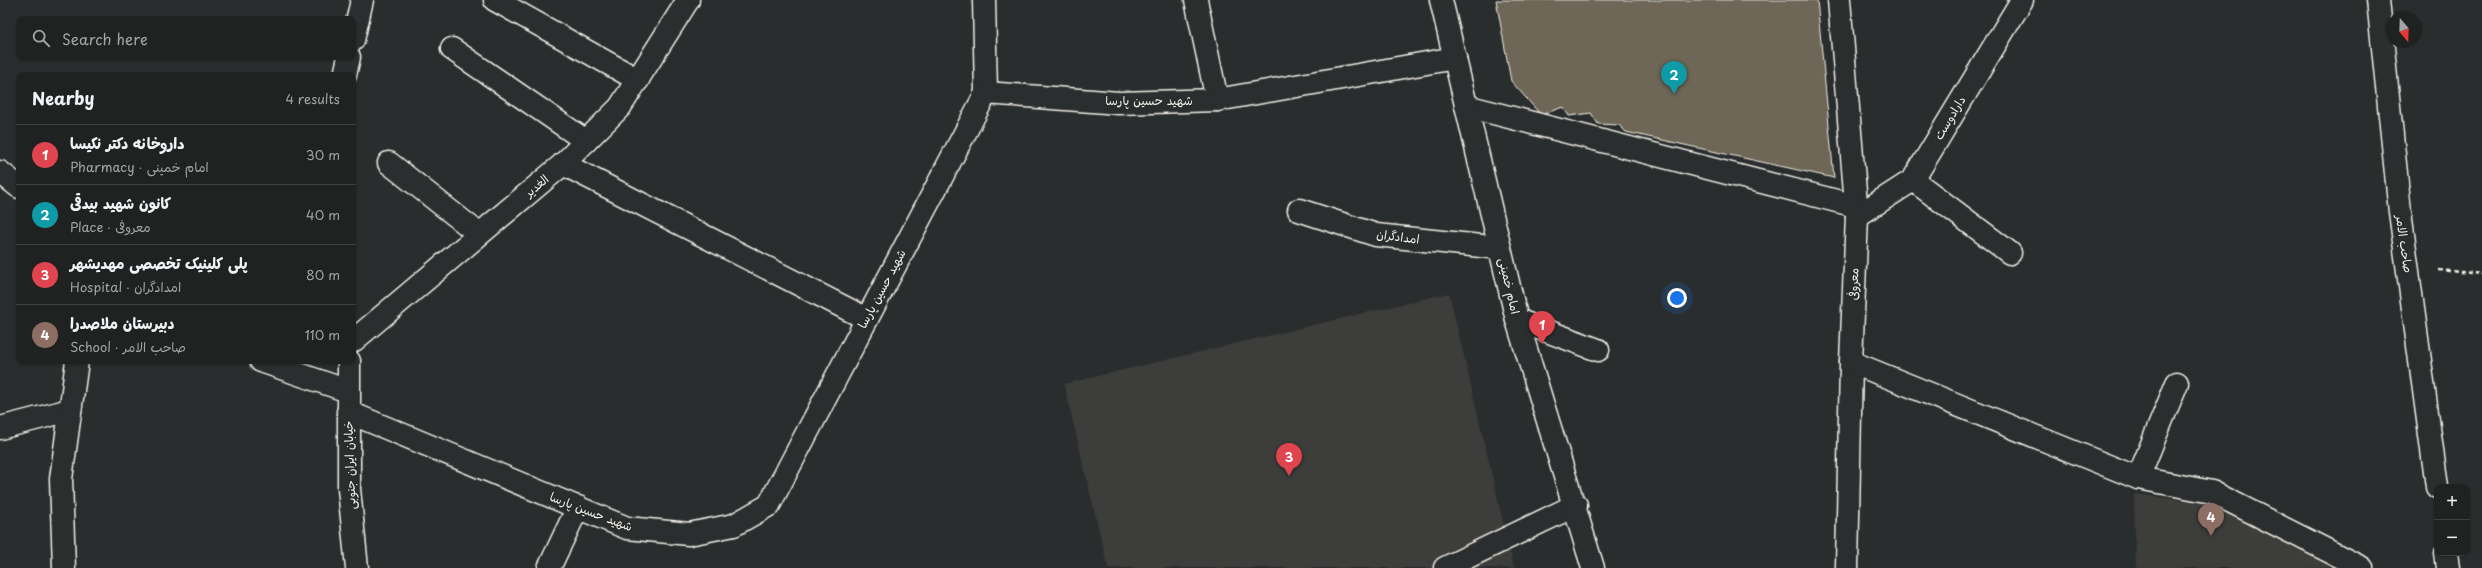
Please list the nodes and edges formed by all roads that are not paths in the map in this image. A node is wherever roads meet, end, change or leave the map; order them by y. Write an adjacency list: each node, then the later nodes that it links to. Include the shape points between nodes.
1 (362, 0): 10 (street)
2 (495, 0): 15 (street)
3 (688, 0): 15 (street, الغدیر)
4 (984, 0): 16 (street)
5 (1196, 0): 17 (street)
6 (1441, 0): 12 (street, امام خمینی)
7 (1838, 0): 26 (street, معروفی)
8 (2022, 0): 23 (street, دارادوست)
9 (2378, 0): 43 (street, صاحب الامر, via 2407,267)
10 (356, 27)
11 (452, 49): 19 (street)
12 (1455, 58): 17 (street, شهید حسین پارسا); 18 (street, امام خمینی)
13 (348, 60): 14 (street)
14 (346, 72)
15 (638, 80): 19 (street, الغدیر, via 620,107)
16 (986, 93): 17 (street, شهید حسین پارسا, via 1119,103); 30 (street, شهید حسین پارسا)
17 (1217, 100)
18 (1466, 106): 26 (street); 28 (street, امام خمینی)
19 (586, 141): 21 (street, الغدیر)
20 (389, 163): 27 (street)
21 (562, 164): 27 (street, الغدیر); 30 (street)
22 (0, 172): 24 (street)
23 (1913, 180): 26 (street, دارادوست); 29 (street)
24 (16, 185)
25 (1299, 210): 28 (street, امدادگران, via 1376,235)
26 (1857, 211): 34 (street, معروفی)
27 (479, 234): 32 (street, الغدیر)
28 (1500, 248): 31 (street, امام خمینی)
29 (2010, 253)
30 (867, 319): 45 (street, شهید حسین پارسا, via 769,505 734,525 689,534 627,528)
31 (1517, 320): 33 (street); 44 (street, امام خمینی)
32 (356, 338)
33 (1598, 350)
34 (1851, 362): 42 (street); 52 (street, معروفی)
35 (77, 364): 40 (street)
36 (267, 364): 39 (street, شهید حسین پارسا)
37 (349, 364): 39 (street, خیابان ایران جنوبی)
38 (2177, 383): 42 (street)
39 (348, 402): 45 (street, شهید حسین پارسا); 48 (street, خیابان ایران جنوبی, via 349,489)
40 (70, 410): 41 (street); 47 (street, via 61,479)
41 (0, 428)
42 (2138, 478): 53 (street, via 2212,492)
43 (2437, 484)
44 (1576, 505): 50 (street); 51 (street, امام خمینی)
45 (578, 507): 49 (street)
46 (2446, 556): 54 (street)
47 (64, 568)
48 (357, 568)
49 (549, 568)
50 (1445, 568)
51 (1594, 568)
52 (1847, 568)
53 (2362, 568)
54 (2448, 568)

